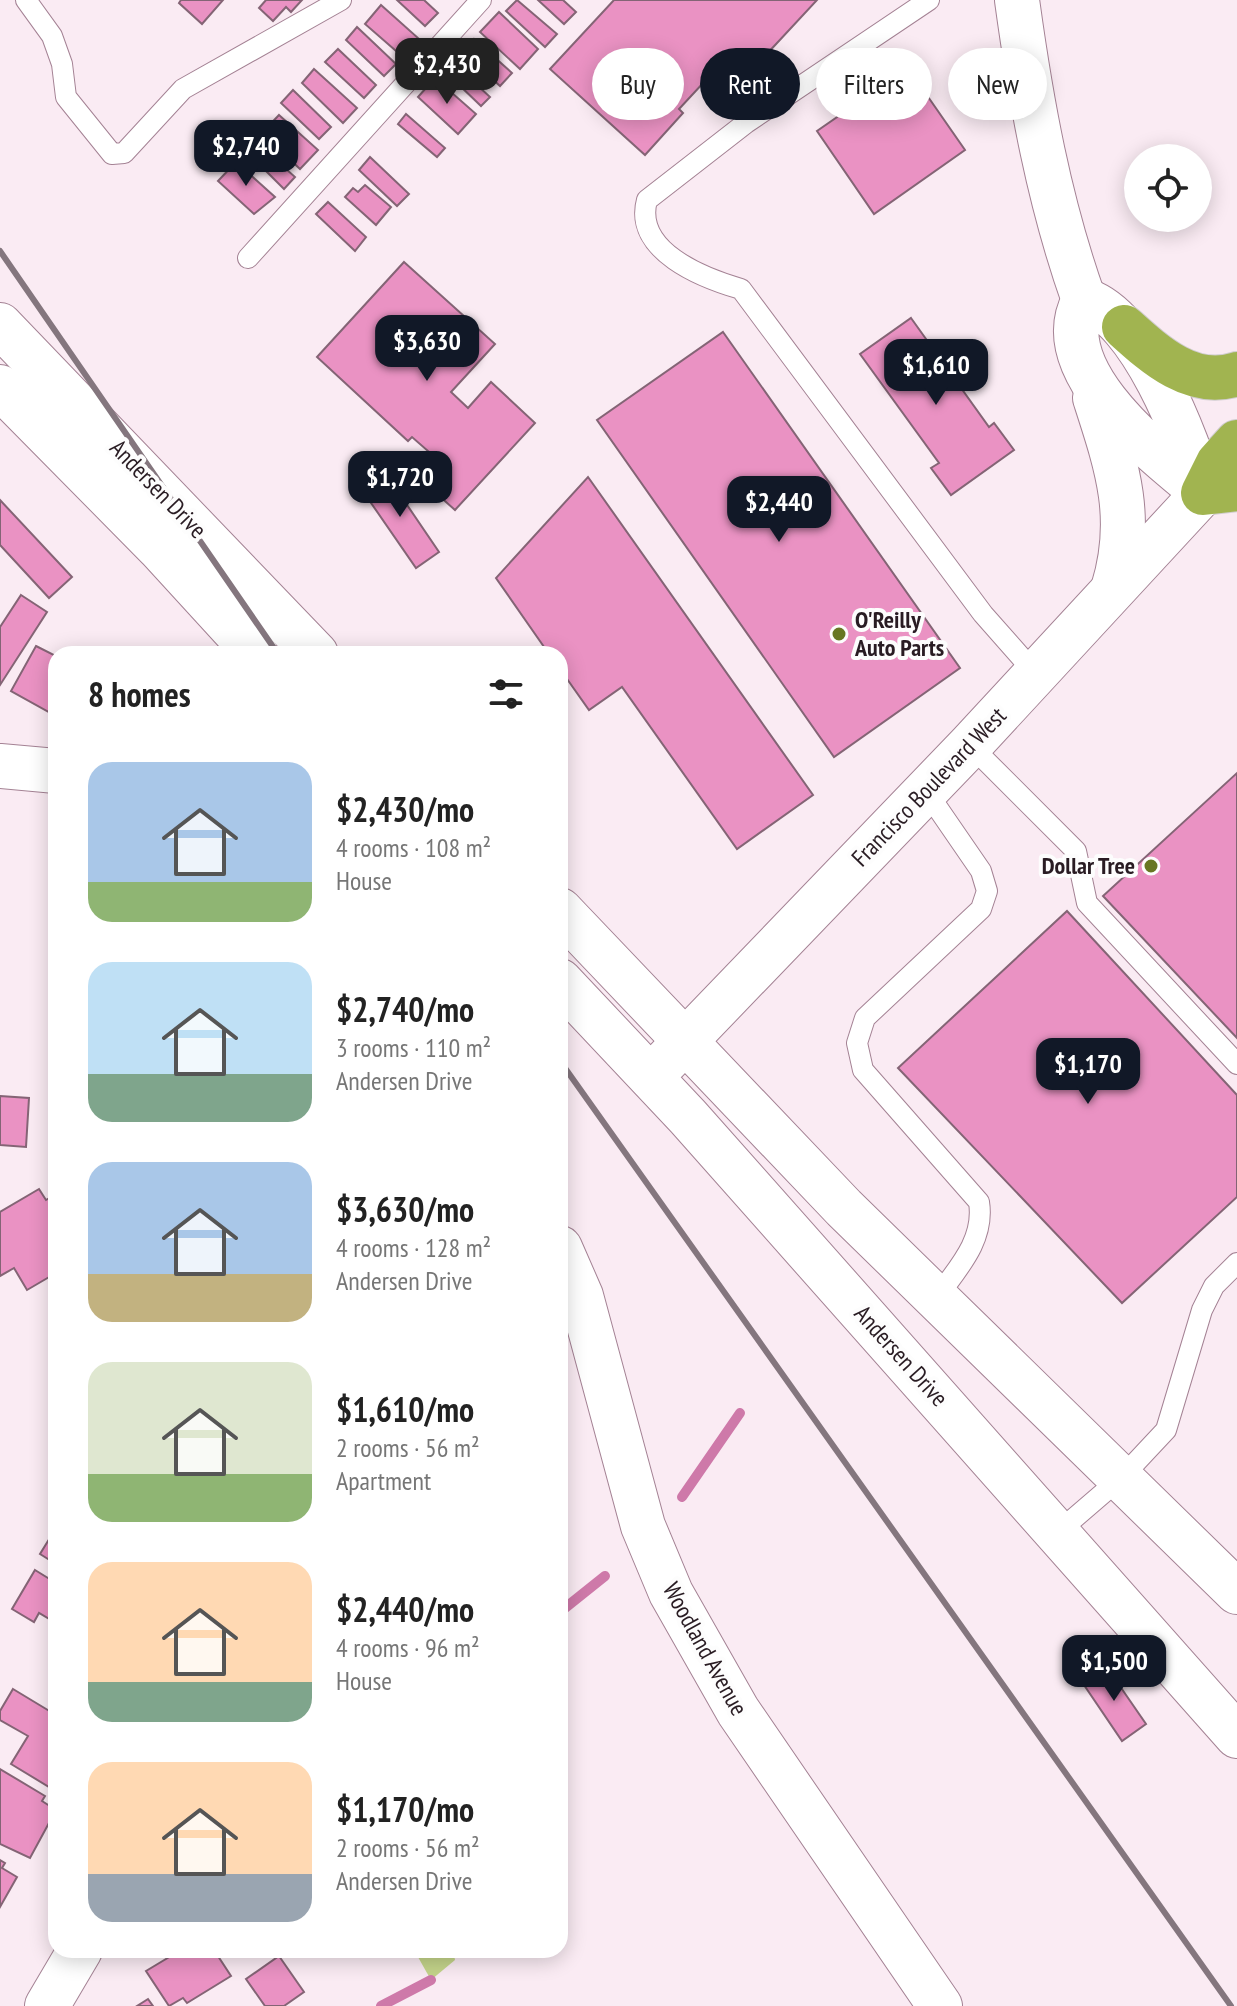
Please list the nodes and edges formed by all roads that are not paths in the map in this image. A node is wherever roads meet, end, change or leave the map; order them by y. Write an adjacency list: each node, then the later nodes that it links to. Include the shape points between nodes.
1 (26, 0): 2 (lane, via 52,36 66,97 112,154 124,153 183,89)
2 (341, 0)
3 (481, 0): 6 (lane)
4 (929, 0): 18 (lane, via 746,123 647,200 644,211 661,249 691,270 741,289 983,614)
5 (1017, 0): 7 (main road, via 1042,157)
6 (248, 258)
7 (1084, 300): 9 (main road, via 1099,304); 10 (main road, via 1074,331)
8 (0, 325): 17 (main road, Andersen Drive)
9 (1124, 327): 11 (highway, via 1182,371 1212,379); 14 (main road)
10 (1087, 373): 14 (main road, via 1142,440); 15 (main road, via 1122,485 1123,544)
11 (1237, 374)
12 (0, 387): 16 (main road, Andersen Drive)
13 (1237, 442): 14 (highway, via 1218,463)
14 (1220, 491): 15 (main road, Francisco Boulevard West)
15 (1113, 589): 18 (main road, Francisco Boulevard West)
16 (249, 646)
17 (308, 646)
18 (1036, 674): 19 (main road, Francisco Boulevard West)
19 (970, 745): 22 (main road, Francisco Boulevard West); 26 (lane, via 1076,851 1087,903)
20 (0, 766): 21 (main road)
21 (48, 770)
22 (926, 791): 25 (main road, Francisco Boulevard West); 30 (lane, via 981,871 987,891 981,909 865,1018 857,1043 863,1070 979,1202 982,1219 973,1248)
23 (568, 918): 25 (main road)
24 (568, 990): 27 (main road, Andersen Drive)
25 (685, 1042): 27 (main road, Francisco Boulevard West); 30 (main road)
26 (1237, 1064)
27 (650, 1077): 32 (main road, Andersen Drive)
28 (1237, 1263): 31 (lane, via 1214,1286 1202,1310 1166,1430)
29 (568, 1282): 37 (main road, Woodland Avenue, via 643,1526 671,1593 738,1711)
30 (937, 1297): 31 (main road)
31 (1122, 1477): 32 (lane); 33 (main road)
32 (1058, 1532): 34 (main road, Andersen Drive)
33 (1237, 1592)
34 (1237, 1736)
35 (75, 1958): 36 (main road)
36 (47, 2006)
37 (940, 2006)

